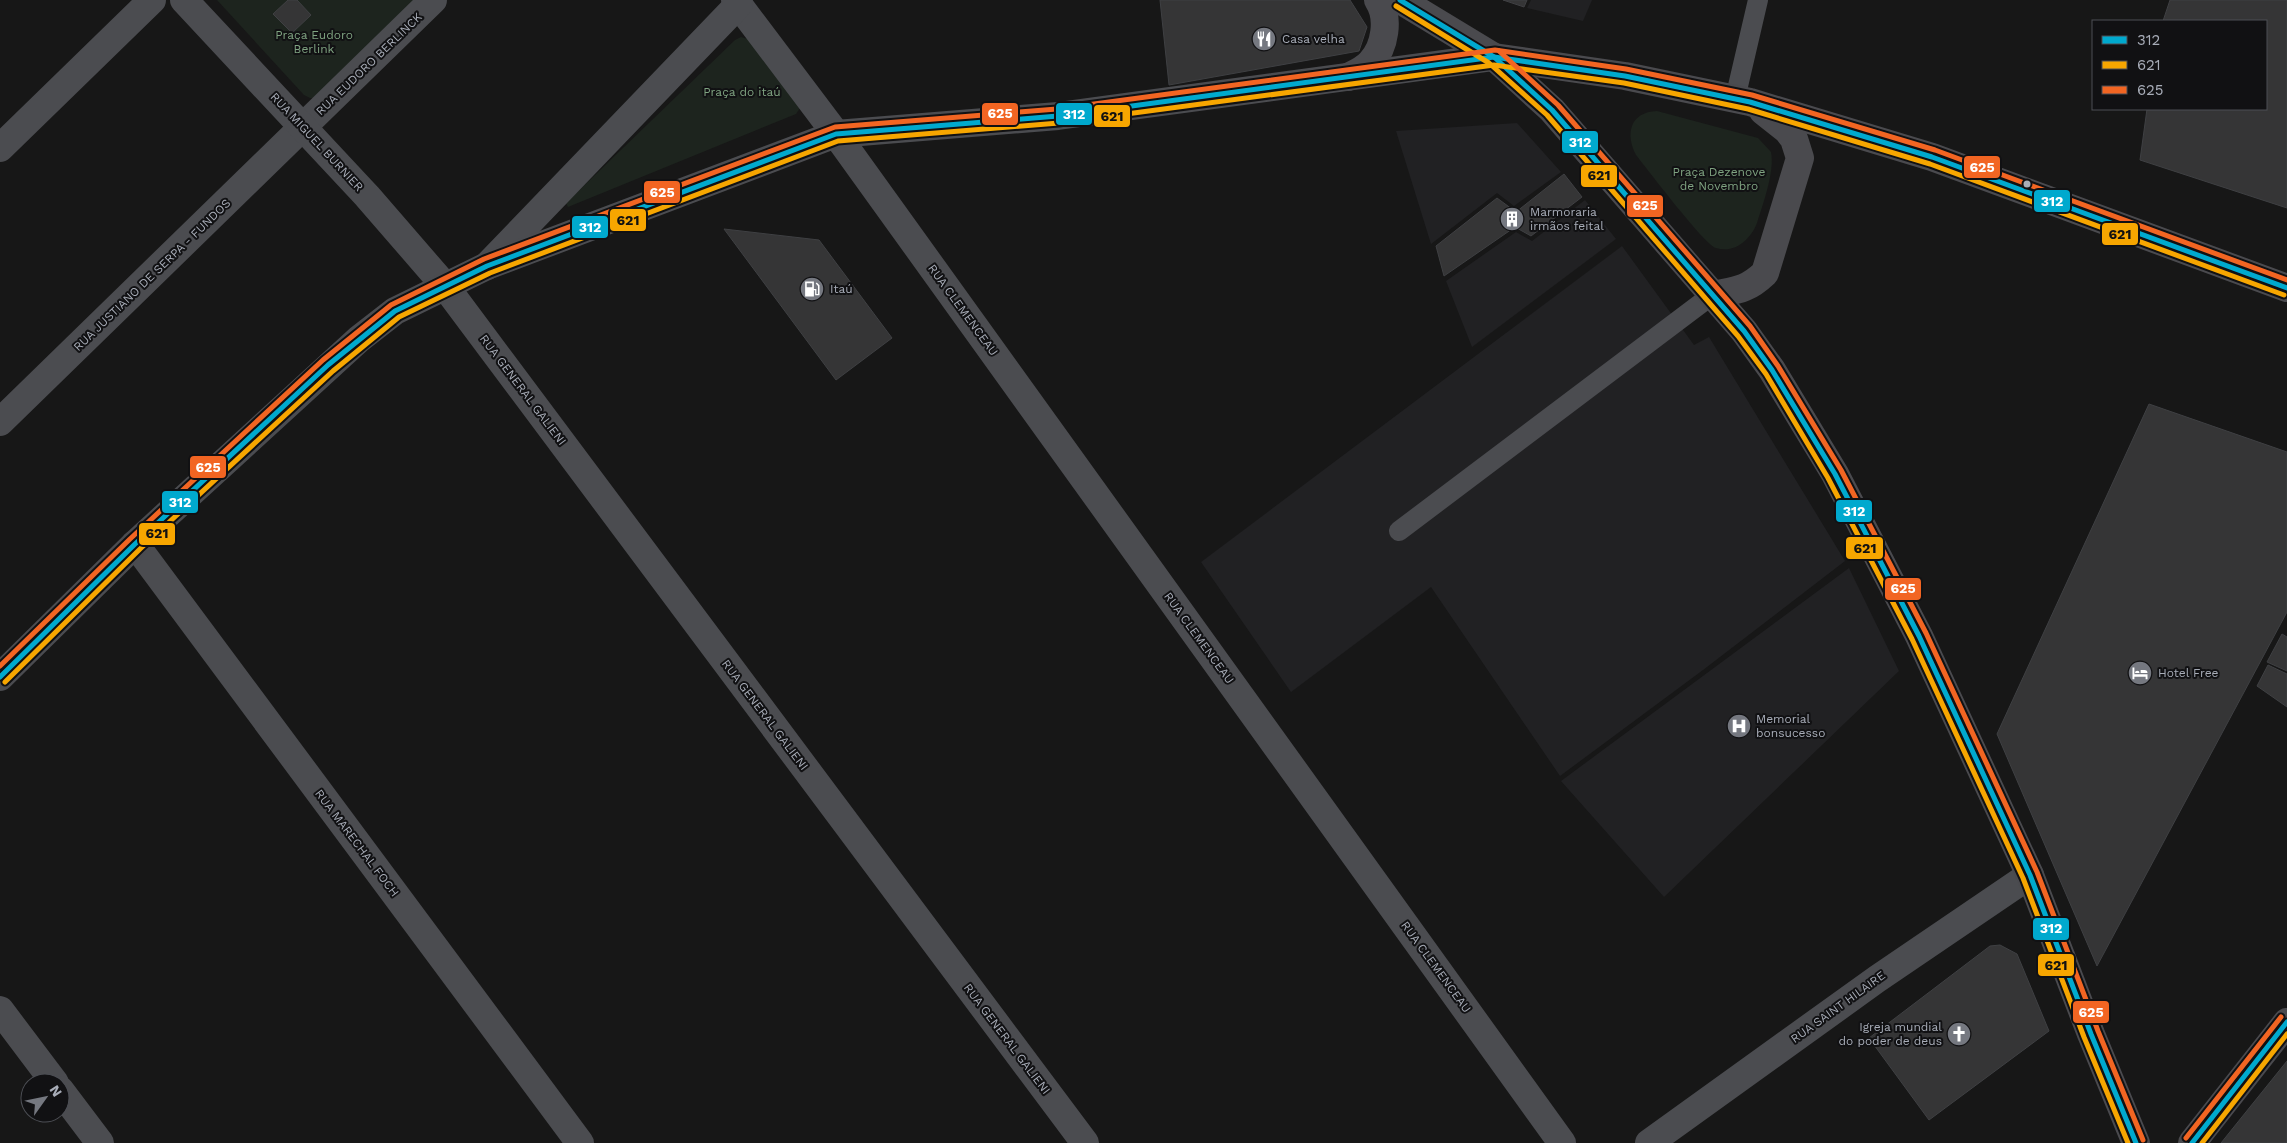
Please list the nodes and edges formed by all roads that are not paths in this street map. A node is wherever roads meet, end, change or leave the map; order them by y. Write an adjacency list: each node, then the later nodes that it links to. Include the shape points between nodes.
1 (152, 0): 13 (street)
2 (184, 0): 11 (street, RUA MIGUEL BURNIER)
3 (434, 0): 11 (street, RUA EUDORO BERLINCK)
4 (1378, 0): 9 (main road, via 1383,14 1384,39 1371,63)
5 (1400, 0): 8 (main road)
6 (1758, 0): 10 (lane)
7 (737, 2): 12 (street, RUA CLEMENCEAU); 14 (street)
8 (1494, 57): 9 (street); 10 (main road, via 1625,76); 17 (main road, via 1552,110)
9 (1348, 77): 12 (street, via 1058,116)
10 (1742, 100): 16 (main road, via 1932,157); 17 (main road, via 1787,130 1794,138 1800,158 1765,273 1746,287)
11 (304, 127): 15 (street, RUA MIGUEL BURNIER); 18 (street, RUA JUSTIANO DE SERPA - FUNDOS)
12 (836, 134): 14 (street); 30 (street, RUA CLEMENCEAU)
13 (0, 148)
14 (487, 266): 15 (street)
15 (446, 286): 20 (street, via 395,311 359,339); 29 (street, RUA GENERAL GALIENI)
16 (2287, 288)
17 (1712, 295): 19 (lane); 22 (main road, via 1772,370 1840,482 1923,645)
18 (0, 422)
19 (1399, 531)
20 (135, 544): 21 (street); 28 (street, RUA MARECHAL FOCH)
21 (0, 677)
22 (2030, 876): 31 (street, RUA SAINT HILAIRE, via 1877,979); 32 (main road)
23 (0, 1010): 25 (street)
24 (2287, 1022): 33 (main road)
25 (47, 1073)
26 (70, 1103): 27 (street)
27 (100, 1143)
28 (580, 1143)
29 (1085, 1143)
30 (1562, 1143)
31 (1649, 1143)
32 (2136, 1143)
33 (2192, 1143)

